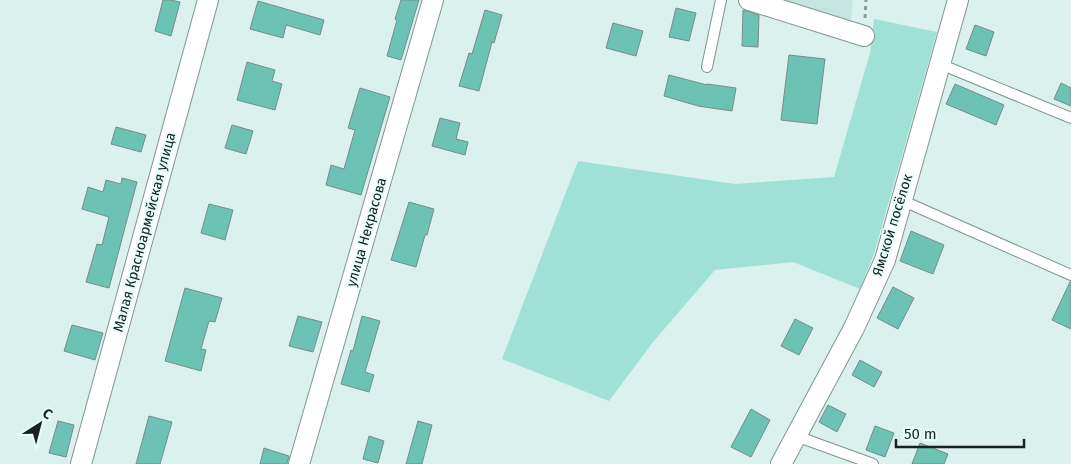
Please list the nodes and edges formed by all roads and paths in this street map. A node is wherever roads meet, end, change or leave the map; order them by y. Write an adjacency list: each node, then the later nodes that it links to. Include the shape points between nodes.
1 (208, 0): 13 (street, Малая Красноармейская улица)
2 (432, 0): 14 (street, улица Некрасова)
3 (721, 0): 8 (lane)
4 (749, 0): 6 (street)
5 (958, 0): 7 (street, Ямской посёлок)
6 (864, 36)
7 (940, 64): 9 (lane); 10 (street, Ямской посёлок)
8 (707, 67)
9 (1071, 118)
10 (901, 200): 11 (lane); 12 (street, Ямской посёлок, via 884,260 854,328)
11 (1071, 275)
12 (796, 436): 15 (street, Ямской посёлок); 16 (lane)
13 (80, 464)
14 (299, 464)
15 (781, 464)
16 (873, 464)

